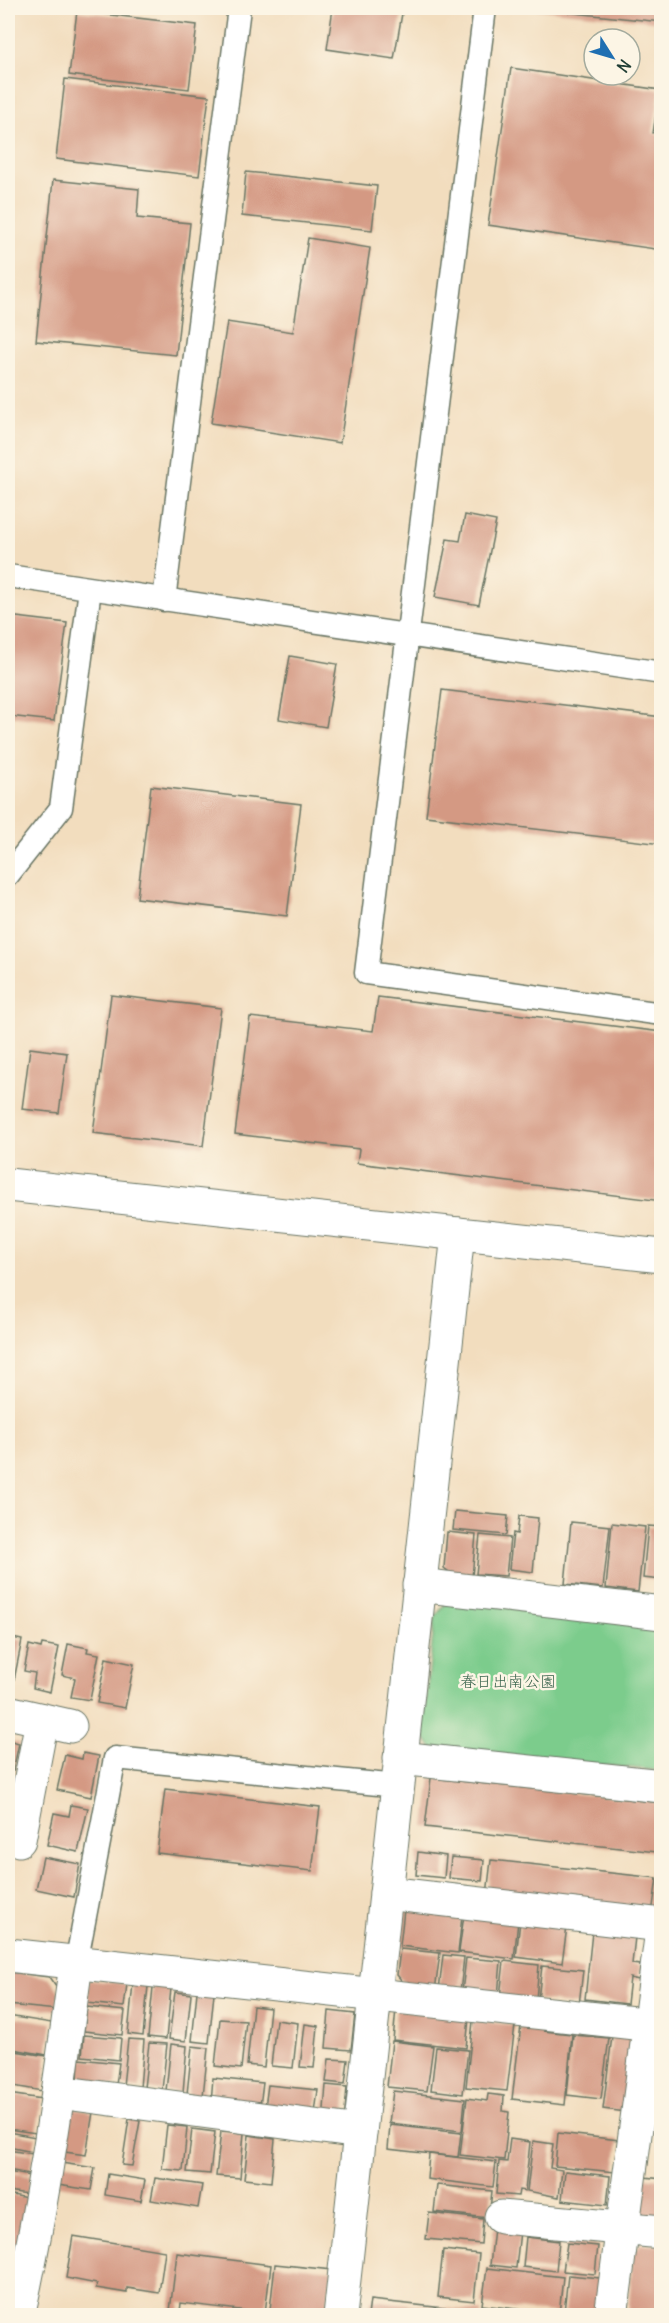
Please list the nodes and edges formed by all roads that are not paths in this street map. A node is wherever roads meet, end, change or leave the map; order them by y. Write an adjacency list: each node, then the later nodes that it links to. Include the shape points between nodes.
1 (239, 8): 5 (lane)
2 (485, 8): 6 (lane)
3 (8, 576): 4 (lane)
4 (90, 589): 5 (lane); 8 (lane, via 61,808)
5 (164, 600): 6 (lane)
6 (407, 637): 7 (lane); 9 (lane, via 366,973)
7 (662, 672)
8 (8, 875)
9 (662, 1014)
10 (8, 1185): 11 (street)
11 (458, 1234): 12 (street); 13 (street)
12 (662, 1256)
13 (419, 1585): 14 (street); 16 (street)
14 (662, 1612)
15 (8, 1712): 18 (street, via 56,1723)
16 (399, 1772): 17 (street); 19 (street); 23 (lane, via 115,1758)
17 (662, 1786)
18 (19, 1840)
19 (386, 1893): 20 (street); 24 (street)
20 (662, 1925)
21 (662, 1930): 25 (street)
22 (8, 1955): 23 (street)
23 (76, 1964): 24 (street); 26 (street)
24 (375, 1996): 25 (street); 27 (street)
25 (656, 2026): 29 (street)
26 (58, 2092): 27 (street); 31 (street)
27 (360, 2132): 32 (street)
28 (501, 2217): 29 (street)
29 (622, 2228): 30 (street); 33 (street)
30 (662, 2232)
31 (18, 2316)
32 (340, 2316)
33 (611, 2316)

